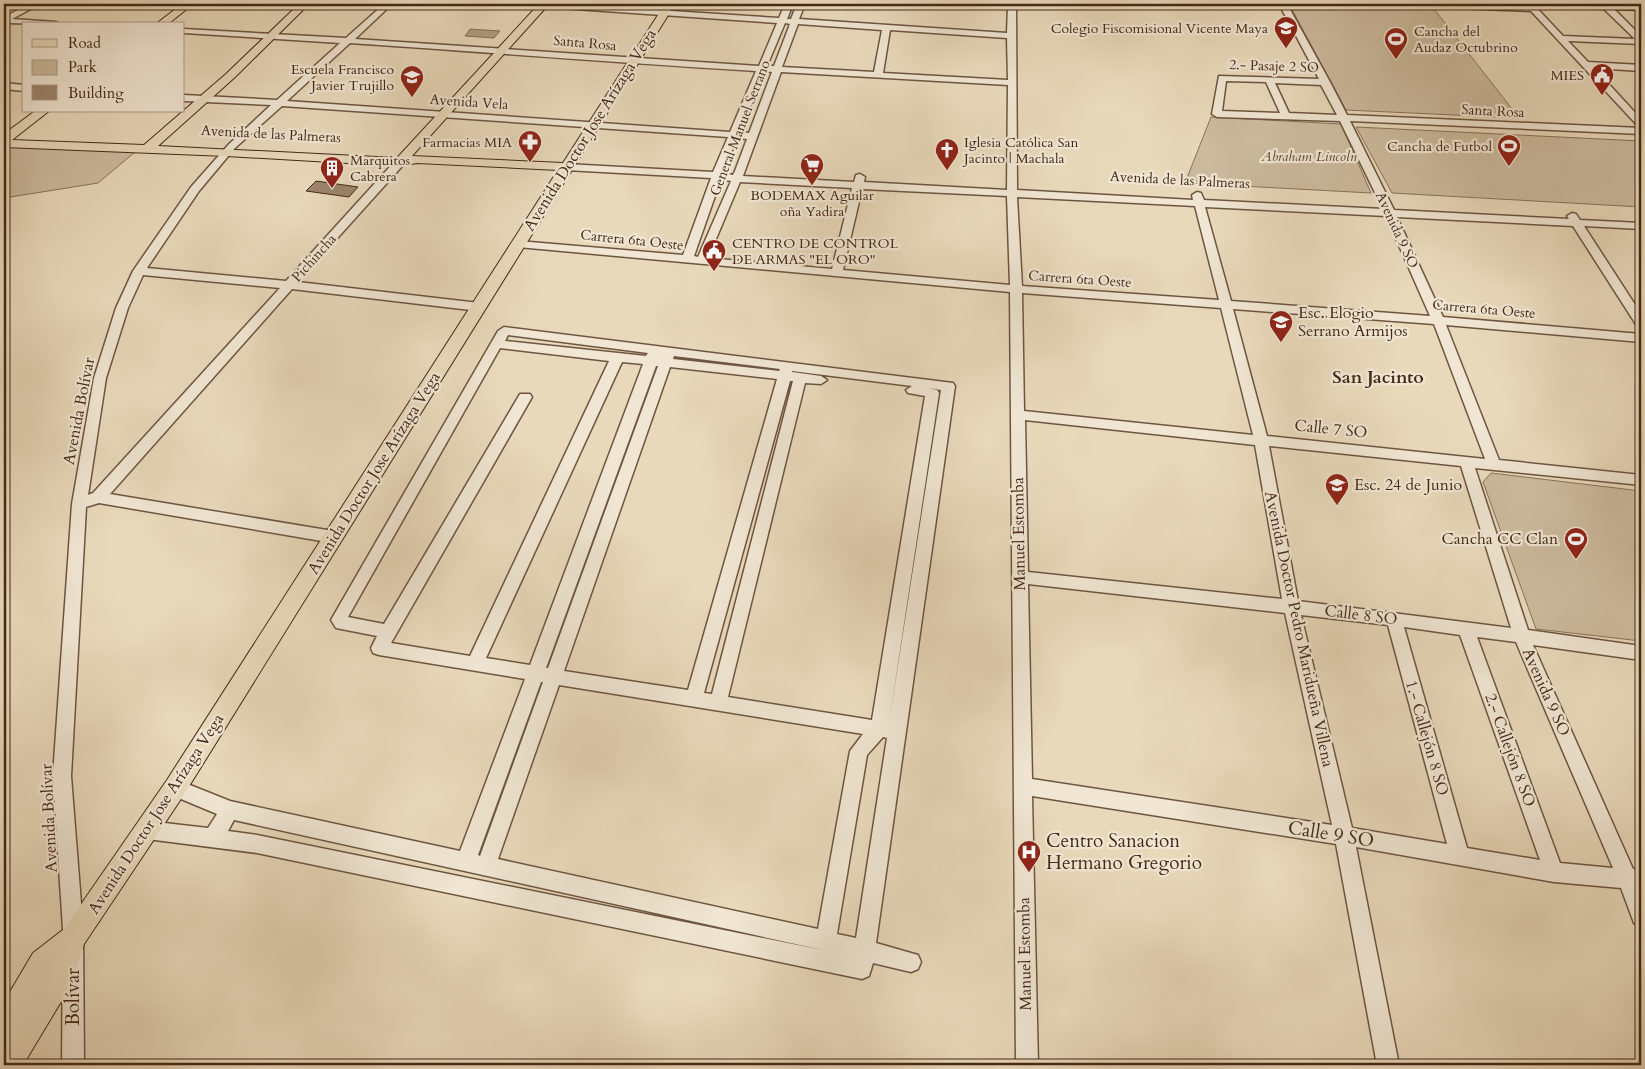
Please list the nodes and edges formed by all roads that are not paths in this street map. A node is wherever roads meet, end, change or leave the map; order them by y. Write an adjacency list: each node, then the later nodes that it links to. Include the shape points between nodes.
1 (36, 4): 18 (street)
2 (188, 4): 22 (main road)
3 (304, 4): 26 (main road)
4 (388, 4): 29 (street, Avenida Bolívar)
5 (531, 4): 6 (street)
6 (544, 4): 16 (street); 30 (main road, Pichincha)
7 (789, 4): 19 (street, General Manuel Serrano)
8 (802, 4): 20 (street, General Manuel Serrano)
9 (1012, 4): 25 (street, Manuel Estomba)
10 (1283, 4): 38 (street, Avenida 9 SO)
11 (1398, 4): 12 (street)
12 (1431, 4): 15 (street)
13 (1552, 4): 14 (street)
14 (1605, 5): 17 (street); 28 (street)
15 (1531, 6): 27 (street)
16 (668, 8): 19 (street); 31 (main road, Avenida Doctor Jose Arízaga Vega)
17 (1641, 8)
18 (4, 20): 21 (street)
19 (783, 20): 20 (street); 33 (street, General Manuel Serrano)
20 (795, 21): 23 (street); 35 (street, General Manuel Serrano)
21 (30, 22)
22 (164, 22)
23 (887, 27): 25 (street); 36 (street)
24 (185, 31): 26 (street, Santa Rosa)
25 (1011, 36): 39 (street, Manuel Estomba)
26 (270, 37): 29 (street, Santa Rosa); 43 (main road)
27 (1561, 38): 28 (street); 32 (street)
28 (1641, 41)
29 (347, 42): 30 (street, Santa Rosa); 44 (street, Avenida Bolívar)
30 (500, 50): 31 (street, Santa Rosa); 46 (main road, Pichincha)
31 (635, 61): 33 (street, Santa Rosa); 50 (main road, Avenida Doctor Jose Arízaga Vega)
32 (1588, 65): 34 (street); 51 (street)
33 (762, 68): 35 (street, Santa Rosa); 53 (street, General Manuel Serrano)
34 (1641, 68)
35 (778, 69): 36 (street, Santa Rosa); 54 (street, General Manuel Serrano)
36 (878, 74): 39 (street, Santa Rosa)
37 (1270, 80): 38 (street, 2.- Pasaje 2 SO); 47 (street, 2.- Pasaje 2 SO, via 1222,78); 48 (street)
38 (1326, 82): 49 (street, Avenida 9 SO)
39 (1013, 83): 63 (street, Manuel Estomba)
40 (4, 86): 41 (street)
41 (22, 88)
42 (185, 98): 43 (street, Avenida Vela)
43 (203, 100): 44 (street, Avenida Vela); 56 (main road)
44 (281, 103): 46 (street, Avenida Vela); 57 (street, Avenida Bolívar)
45 (42, 112): 55 (main road)
46 (442, 114): 50 (street, Avenida Vela); 58 (main road, Pichincha)
47 (1218, 114): 48 (street, Santa Rosa)
48 (1286, 117): 49 (street, Santa Rosa)
49 (1344, 118): 52 (street, Santa Rosa); 65 (street, Avenida 9 SO)
50 (593, 124): 53 (street, Avenida Vela); 59 (main road, Avenida Doctor Jose Arízaga Vega)
51 (1641, 124)
52 (1641, 131)
53 (734, 134): 54 (street, Avenida Vela); 60 (street, General Manuel Serrano)
54 (752, 136): 61 (street, General Manuel Serrano)
55 (5, 139): 56 (main road, Avenida de las Palmeras)
56 (150, 146): 57 (main road, Avenida de las Palmeras)
57 (229, 149): 58 (main road, Avenida de las Palmeras); 72 (street, Avenida Bolívar, via 195,189)
58 (408, 159): 59 (main road, Avenida de las Palmeras); 74 (street, Pichincha)
59 (566, 168): 60 (street, Avenida de las Palmeras); 69 (main road, Avenida Doctor Jose Arízaga Vega)
60 (717, 175): 61 (street, Avenida de las Palmeras); 70 (street, General Manuel Serrano)
61 (738, 175): 62 (street, Avenida de las Palmeras); 71 (street, General Manuel Serrano)
62 (859, 181): 63 (street, Avenida de las Palmeras); 73 (street)
63 (1013, 189): 64 (street, Avenida de las Palmeras); 75 (street, Manuel Estomba)
64 (1198, 199): 65 (street, Avenida de las Palmeras); 76 (street, Avenida Doctor Pedro Maridueña Villena)
65 (1388, 209): 66 (street, Avenida de las Palmeras); 78 (street, Avenida 9 SO)
66 (1574, 218): 67 (street, Avenida de las Palmeras); 68 (street, Avenida de las Palmeras); 79 (street)
67 (1641, 218)
68 (1641, 226)
69 (518, 244): 70 (street, Carrera 6ta Oeste); 77 (main road, Avenida Doctor Jose Arízaga Vega)
70 (687, 260): 71 (street, Carrera 6ta Oeste)
71 (701, 262): 73 (street, Carrera 6ta Oeste)
72 (139, 271): 74 (street); 92 (street, Avenida Bolívar, via 122,308 100,378)
73 (837, 273): 75 (street, Carrera 6ta Oeste)
74 (290, 285): 77 (street); 91 (street, Pichincha)
75 (1016, 289): 76 (street, Carrera 6ta Oeste); 86 (street, Manuel Estomba)
76 (1225, 304): 78 (street, Carrera 6ta Oeste); 87 (street, Avenida Doctor Pedro Maridueña Villena)
77 (479, 307): 93 (main road, Avenida Doctor Jose Arízaga Vega)
78 (1438, 320): 81 (street, Carrera 6ta Oeste); 89 (street, Avenida 9 SO)
79 (1641, 323)
80 (500, 338): 82 (street); 83 (street); 98 (street, via 340,616 342,623)
81 (1641, 338)
82 (660, 356): 83 (street); 84 (street); 102 (street); 103 (street)
83 (618, 358): 101 (street)
84 (791, 373): 104 (street); 105 (street); 106 (street, via 932,393); 107 (street, via 948,386)
85 (526, 397): 98 (street)
86 (1018, 414): 87 (street, Calle 7 SO); 94 (street, Manuel Estomba)
87 (1261, 439): 88 (street, Calle 7 SO); 95 (street, Avenida Doctor Pedro Maridueña Villena)
88 (1466, 462): 89 (street, Calle 7 SO); 99 (street, Avenida 9 SO)
89 (1494, 464): 90 (street, Calle 7 SO)
90 (1641, 480)
91 (98, 497): 92 (street, Pichincha); 93 (street)
92 (79, 504): 120 (street, Avenida Bolívar, via 62,776)
93 (333, 536): 109 (main road, Avenida Doctor Jose Arízaga Vega)
94 (1020, 577): 95 (street, Calle 8 SO); 108 (street, Manuel Estomba)
95 (1291, 606): 96 (street, Calle 8 SO); 112 (street, Avenida Doctor Pedro Maridueña Villena)
96 (1394, 619): 97 (street, Calle 8 SO); 114 (street, 1.- Callejón 8 SO)
97 (1466, 629): 99 (street, Calle 8 SO); 117 (street, 2.- Callejón 8 SO)
98 (390, 632): 101 (street, via 379,648)
99 (1521, 636): 100 (street, Calle 8 SO); 118 (street, Avenida 9 SO)
100 (1641, 654)
101 (475, 663): 102 (street)
102 (536, 673): 103 (street); 115 (street)
103 (554, 676): 104 (street); 116 (street)
104 (694, 698): 105 (street)
105 (718, 703): 106 (street)
106 (879, 729): 107 (street); 121 (street, via 859,751)
107 (897, 732): 122 (street)
108 (1022, 786): 112 (street, Calle 9 SO); 127 (street, Manuel Estomba)
109 (175, 788): 110 (street); 111 (main road, Avenida Doctor Jose Arízaga Vega)
110 (230, 810): 113 (street); 115 (street)
111 (147, 830): 113 (street); 120 (main road, Avenida Doctor Jose Arízaga Vega)
112 (1344, 836): 114 (street, Calle 9 SO); 128 (street, Avenida Doctor Pedro Maridueña Villena)
113 (214, 837): 122 (street, via 862,969)
114 (1460, 856): 117 (street, Calle 9 SO)
115 (466, 862): 116 (street)
116 (486, 867): 121 (street)
117 (1554, 872): 118 (street, Calle 9 SO)
118 (1634, 879): 119 (street, Avenida 9 SO)
119 (1641, 916)
120 (73, 934): 124 (main road, Avenida Doctor Jose Arízaga Vega, via 42,962); 125 (main road, Avenida Doctor Jose Arízaga Vega, via 62,976); 126 (street, Bolívar)
121 (826, 941): 122 (street)
122 (865, 952): 123 (street)
123 (911, 962)
124 (4, 1027)
125 (7, 1065)
126 (73, 1065)
127 (1027, 1065)
128 (1388, 1065)

